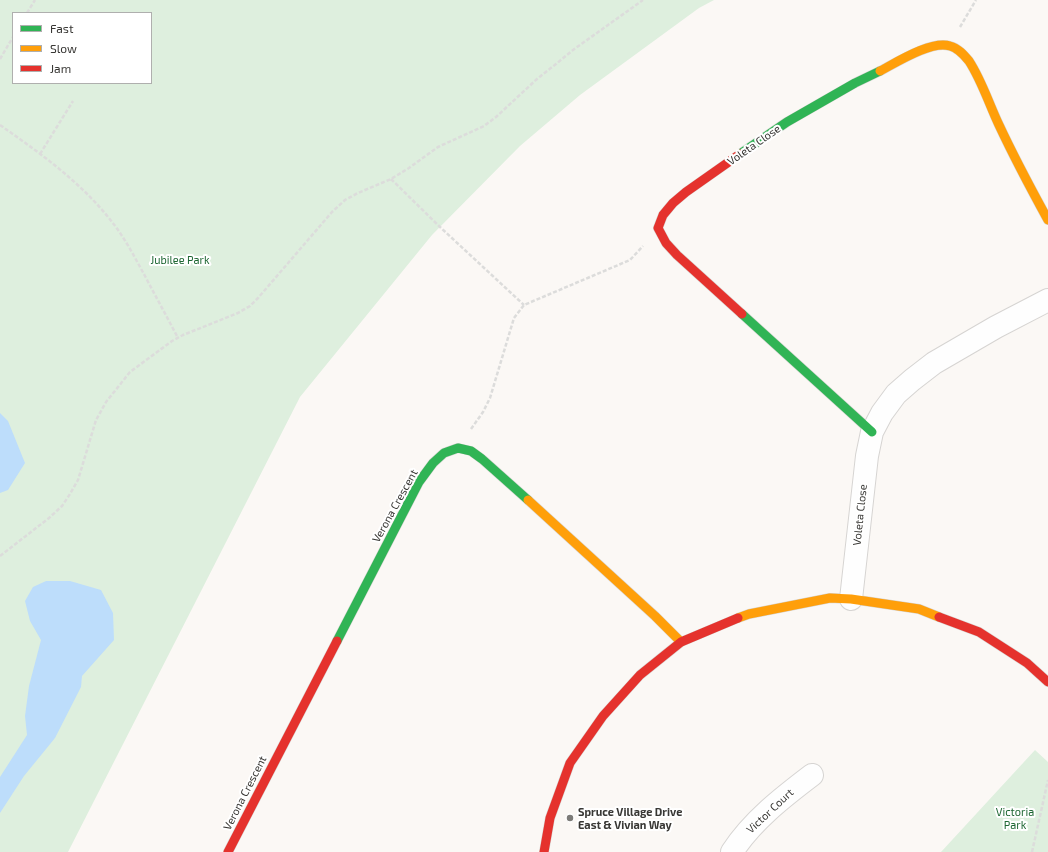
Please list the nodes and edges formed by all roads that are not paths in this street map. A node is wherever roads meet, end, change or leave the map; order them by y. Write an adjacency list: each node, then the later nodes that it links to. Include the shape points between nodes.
1 (1048, 220): 3 (street, Voleta Close, via 970,63 962,53 950,45 940,44 928,47 855,83 787,122 673,203 663,215 658,228 666,243 677,255)
2 (1048, 300): 3 (street, Voleta Close, via 934,362 896,394)
3 (872, 432): 4 (street, Voleta Close)
4 (851, 599): 5 (street, via 830,598 749,614); 6 (street, via 919,608 979,632 1027,663)
5 (681, 642): 8 (street, Verona Crescent, via 482,459 471,451 458,448 444,453 433,463 420,482); 9 (street, via 640,675 624,692 603,716 570,763 550,818)
6 (1048, 682)
7 (812, 775): 10 (street, Victor Court, via 761,817)
8 (228, 852)
9 (544, 852)
10 (732, 852)

